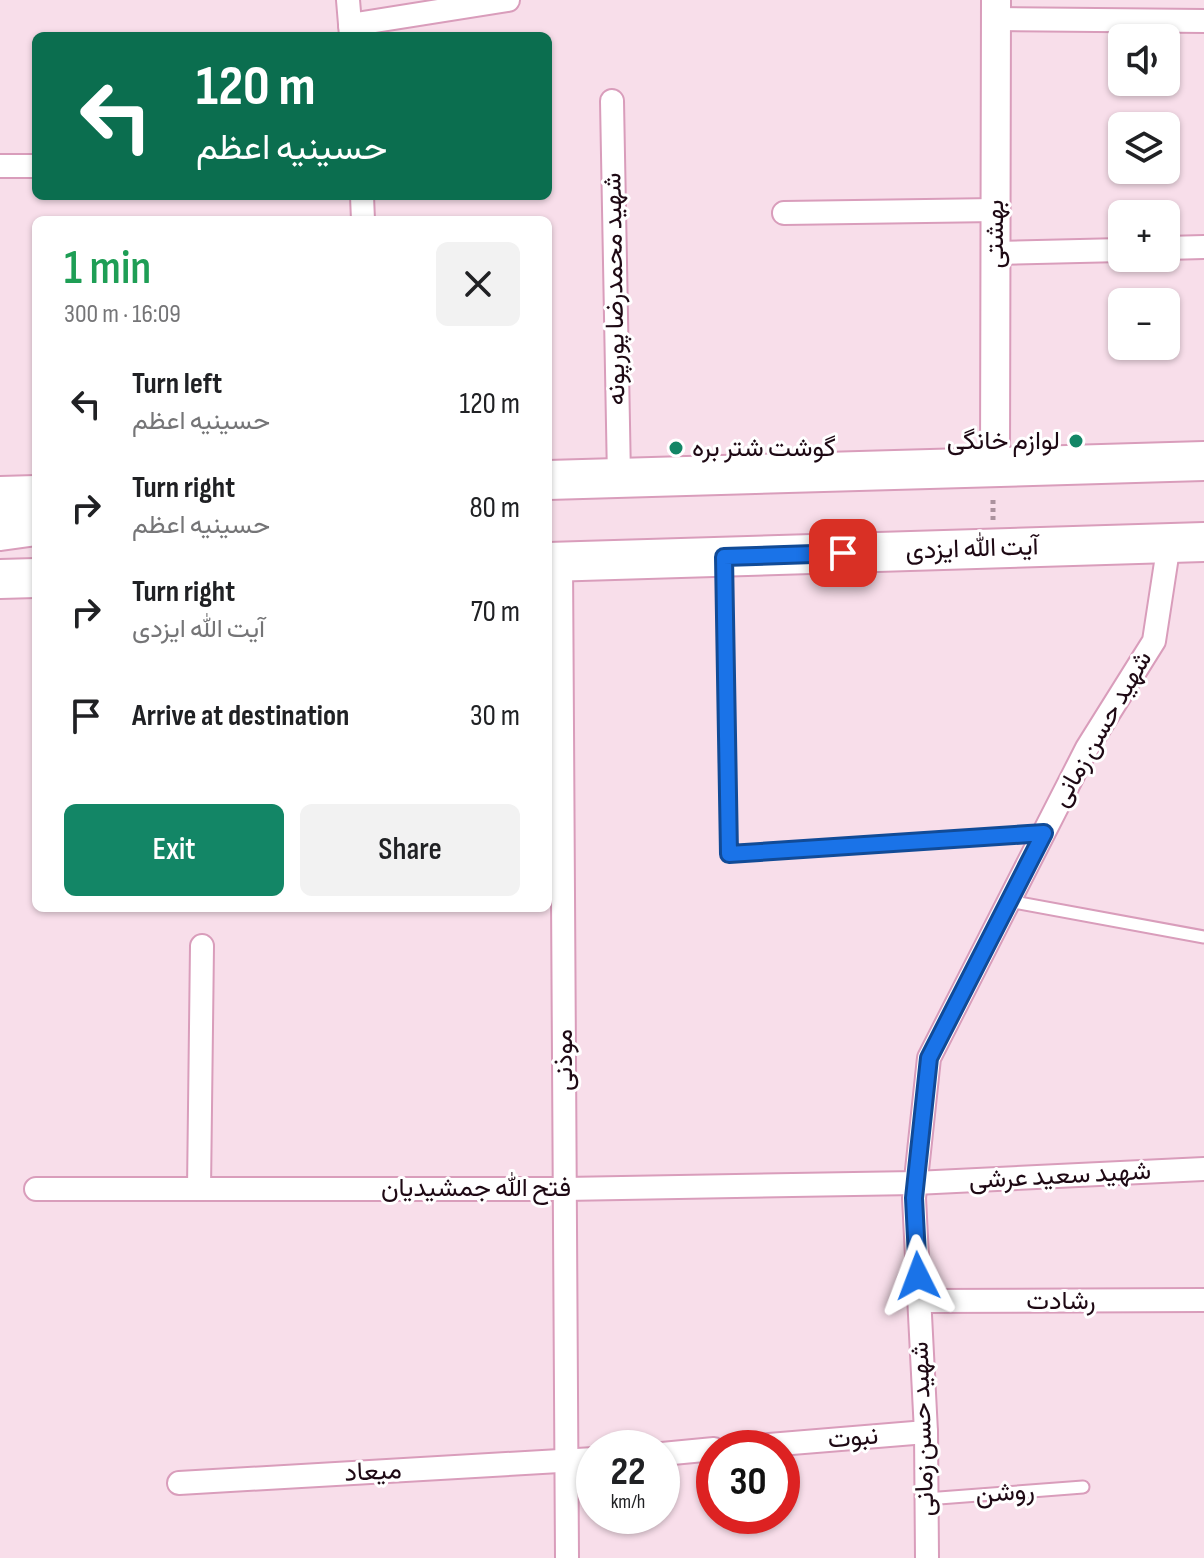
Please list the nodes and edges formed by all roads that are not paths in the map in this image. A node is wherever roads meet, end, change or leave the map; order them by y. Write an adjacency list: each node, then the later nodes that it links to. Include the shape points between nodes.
1 (348, 0): 5 (street)
2 (508, 0): 5 (street)
3 (996, 10): 4 (street); 9 (street, بهشتی)
4 (1204, 21)
5 (350, 30)
6 (612, 101): 17 (street, شهید محمدرضا پورپونه)
7 (0, 166): 8 (street)
8 (32, 166)
9 (996, 210): 10 (street); 14 (street, بهشتی)
10 (784, 213)
11 (1204, 247): 12 (street)
12 (1180, 248)
13 (1108, 250): 14 (street)
14 (995, 253): 16 (street, بهشتی)
15 (1204, 461): 16 (highway)
16 (995, 467): 17 (highway)
17 (619, 478): 18 (highway)
18 (552, 480)
19 (32, 495): 20 (highway)
20 (0, 496)
21 (32, 527): 22 (highway)
22 (0, 531)
23 (1186, 543): 24 (highway, آیت الله ایزدی); 29 (street, شهید حسن زمانی, via 1154,641 1087,748)
24 (724, 557): 25 (highway, آیت الله ایزدی); 29 (lane, via 729,854)
25 (554, 562): 28 (street, موذنی)
26 (32, 578): 27 (highway)
27 (0, 579)
28 (555, 826): 37 (street, موذنی)
29 (1044, 833): 30 (street, شهید حسن زمانی)
30 (1009, 901): 31 (lane); 34 (street, شهید حسن زمانی, via 929,1058)
31 (1204, 937)
32 (202, 946): 36 (street)
33 (1204, 1169): 34 (street, شهید سعید عرشی)
34 (915, 1183): 37 (street, فتح الله جمشیدیان); 39 (street, شهید حسن زمانی)
35 (36, 1189): 36 (street, فتح الله جمشیدیان)
36 (199, 1189): 37 (street, فتح الله جمشیدیان)
37 (565, 1189): 43 (street, موذنی)
38 (1204, 1300): 39 (street, رشادت)
39 (919, 1301): 40 (street, شهید حسن زمانی)
40 (926, 1432): 41 (street, نبوت); 46 (street, شهید حسن زمانی)
41 (800, 1442)
42 (576, 1460): 43 (street)
43 (566, 1461): 44 (street, میعاد); 47 (street, موذنی)
44 (179, 1483)
45 (1083, 1487): 46 (lane, روشن)
46 (926, 1499): 48 (street, شهید حسن زمانی)
47 (567, 1558)
48 (927, 1558)

